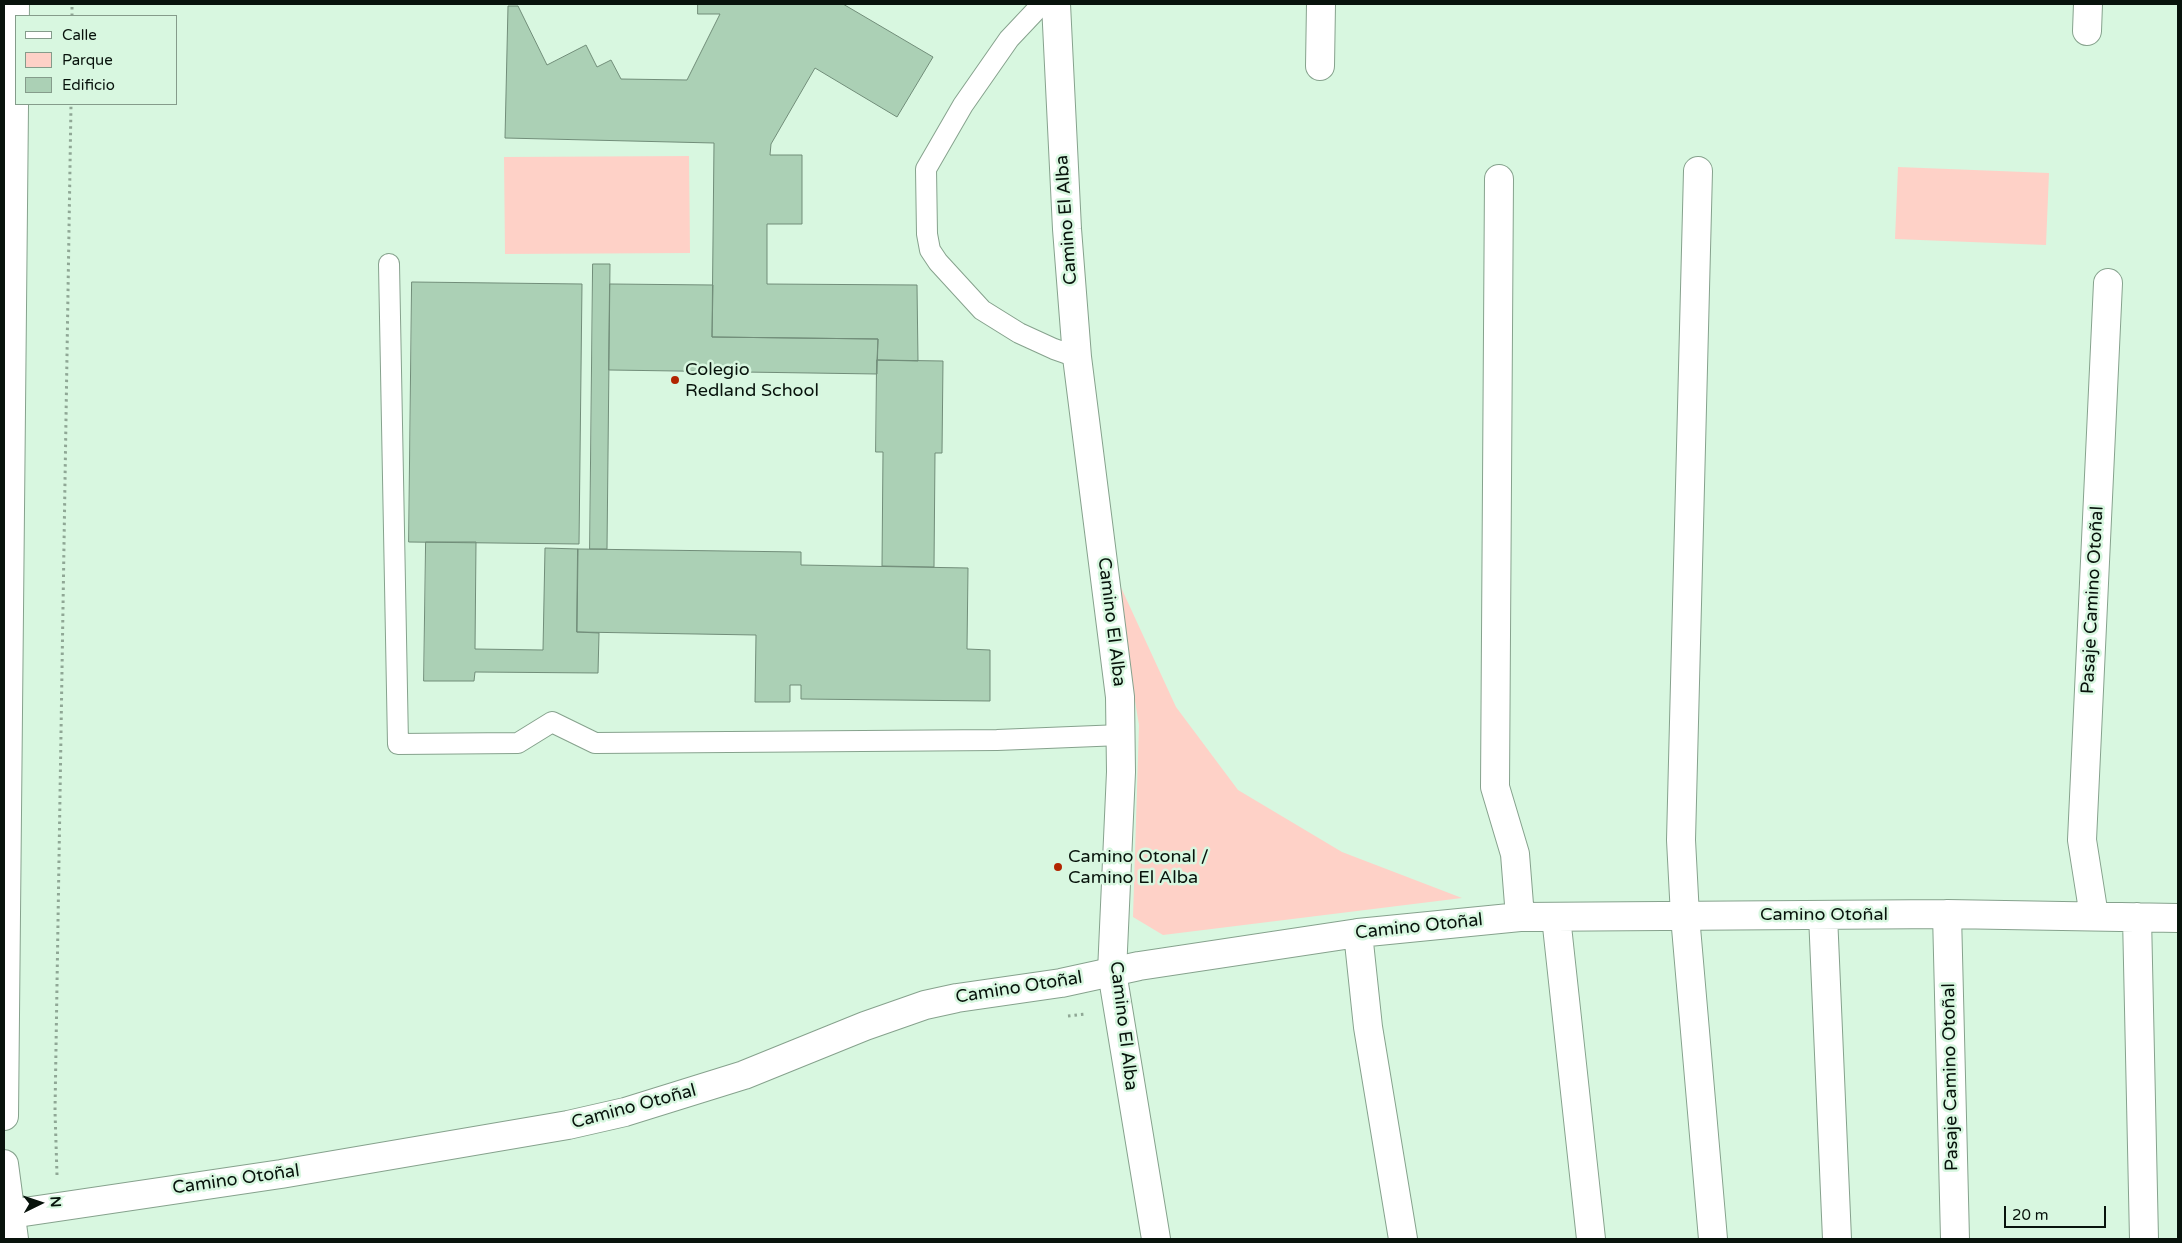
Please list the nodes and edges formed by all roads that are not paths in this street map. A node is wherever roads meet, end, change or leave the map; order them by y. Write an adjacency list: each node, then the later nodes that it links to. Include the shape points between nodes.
1 (15, 4): 13 (street)
2 (1042, 4): 12 (lane, via 1009,39 963,105 926,169 927,234 930,250 938,262 982,310 1019,333)
3 (1056, 4): 12 (street, Camino El Alba, via 1066,229)
4 (1321, 4): 7 (street)
5 (2088, 4): 6 (street)
6 (2088, 32)
7 (1320, 66)
8 (1698, 171): 17 (street, via 1681,840)
9 (1499, 179): 19 (street, via 1495,787 1515,854)
10 (389, 264): 14 (lane, via 398,744 518,743 552,722 595,743 998,740)
11 (2108, 283): 18 (street, Pasaje Camino Otoñal, via 2082,840)
12 (1077, 357): 14 (street, Camino El Alba, via 1116,659)
13 (8, 452): 25 (street)
14 (1121, 735): 24 (street, Camino El Alba)
15 (1948, 914): 16 (street, Camino Otoñal); 18 (street, Camino Otoñal); 33 (street, Pasaje Camino Otoñal)
16 (1823, 915): 17 (street, Camino Otoñal); 32 (street)
17 (1685, 916): 20 (street, Camino Otoñal); 31 (street)
18 (2094, 916): 21 (street, Camino Otoñal)
19 (1520, 917): 20 (street, Camino Otoñal); 23 (street, Camino Otoñal)
20 (1556, 917): 30 (street)
21 (2137, 917): 22 (street, Camino Otoñal); 34 (street)
22 (2178, 918)
23 (1358, 933): 24 (street, Camino Otoñal); 29 (street, via 1368,1027)
24 (1112, 972): 27 (street, Camino Otoñal, via 925,1005 744,1075 625,1112 568,1125 281,1174 58,1206); 28 (street, Camino El Alba)
25 (4, 1116)
26 (4, 1164): 27 (street)
27 (9, 1222)
28 (1156, 1239)
29 (1403, 1239)
30 (1591, 1239)
31 (1713, 1239)
32 (1838, 1239)
33 (1955, 1239)
34 (2144, 1239)

